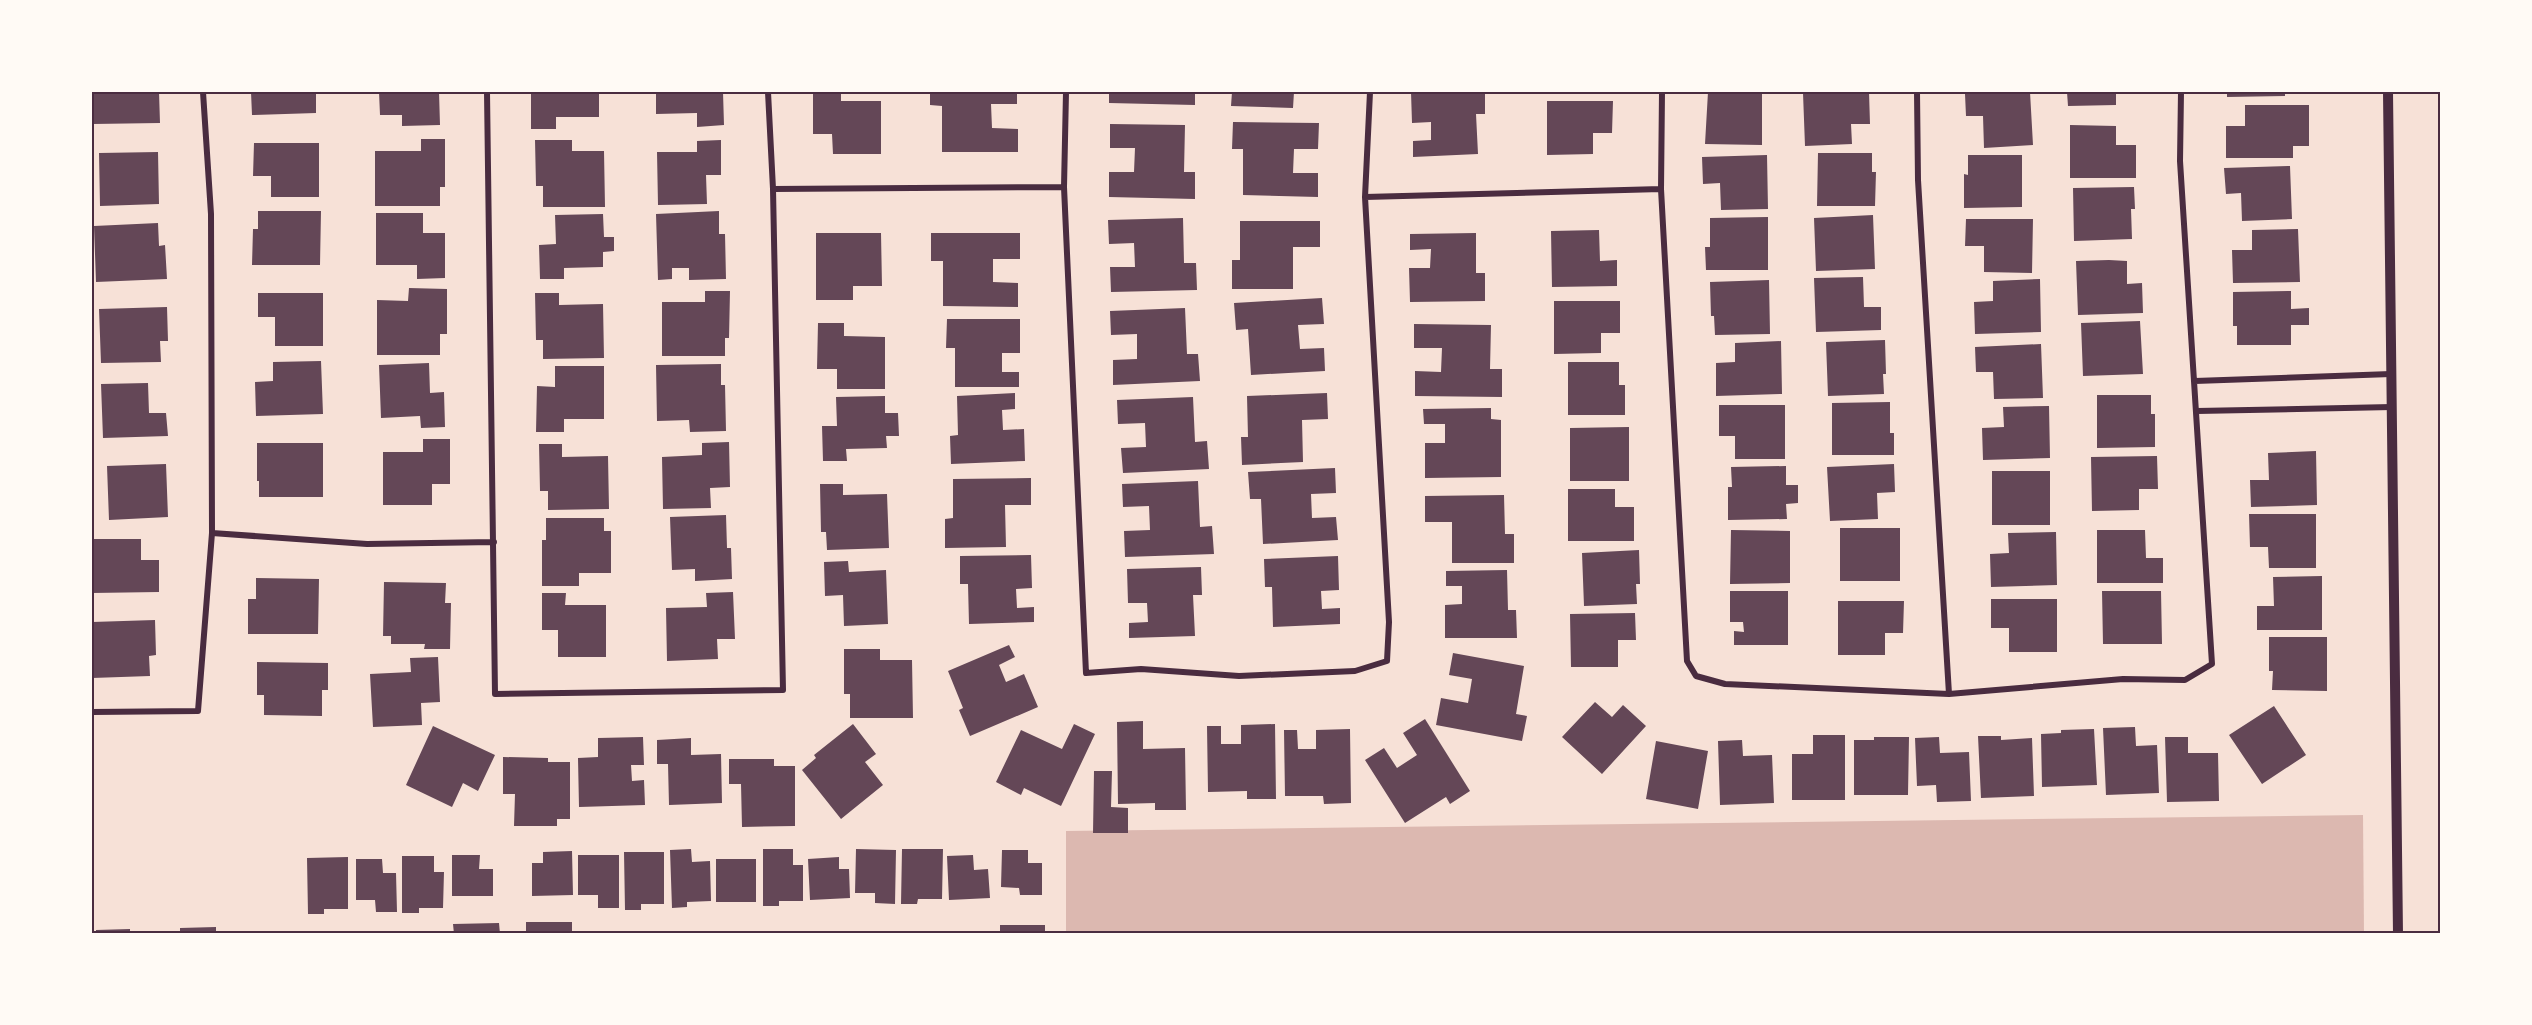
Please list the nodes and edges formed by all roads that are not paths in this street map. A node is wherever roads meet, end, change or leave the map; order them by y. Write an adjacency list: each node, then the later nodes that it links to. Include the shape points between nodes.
1 (203, 92): 18 (street, via 211,214)
2 (487, 92): 19 (street)
3 (768, 92): 11 (street)
4 (1066, 92): 10 (street)
5 (1370, 92): 13 (street)
6 (1662, 92): 12 (street)
7 (1917, 92): 20 (street, via 1918,180)
8 (2181, 92): 15 (street, via 2180,161)
9 (2388, 92): 14 (street)
10 (1064, 187): 11 (street); 13 (street, via 1086,673 1141,669 1239,676 1355,671 1387,661 1389,622)
11 (773, 189): 19 (street, via 783,690 495,694)
12 (1661, 189): 13 (street); 20 (street, via 1687,661 1696,676 1725,684)
13 (1365, 196)
14 (2391, 374): 15 (street); 16 (street)
15 (2195, 381): 17 (street)
16 (2392, 408): 17 (street); 24 (street)
17 (2197, 411): 20 (street, via 2212,664 2185,680 2123,679)
18 (212, 533): 19 (street, via 367,544); 21 (street, via 198,711)
19 (494, 542)
20 (1949, 694)
21 (92, 712)
22 (897, 933): 23 (street)
23 (961, 933)
24 (2398, 933)

